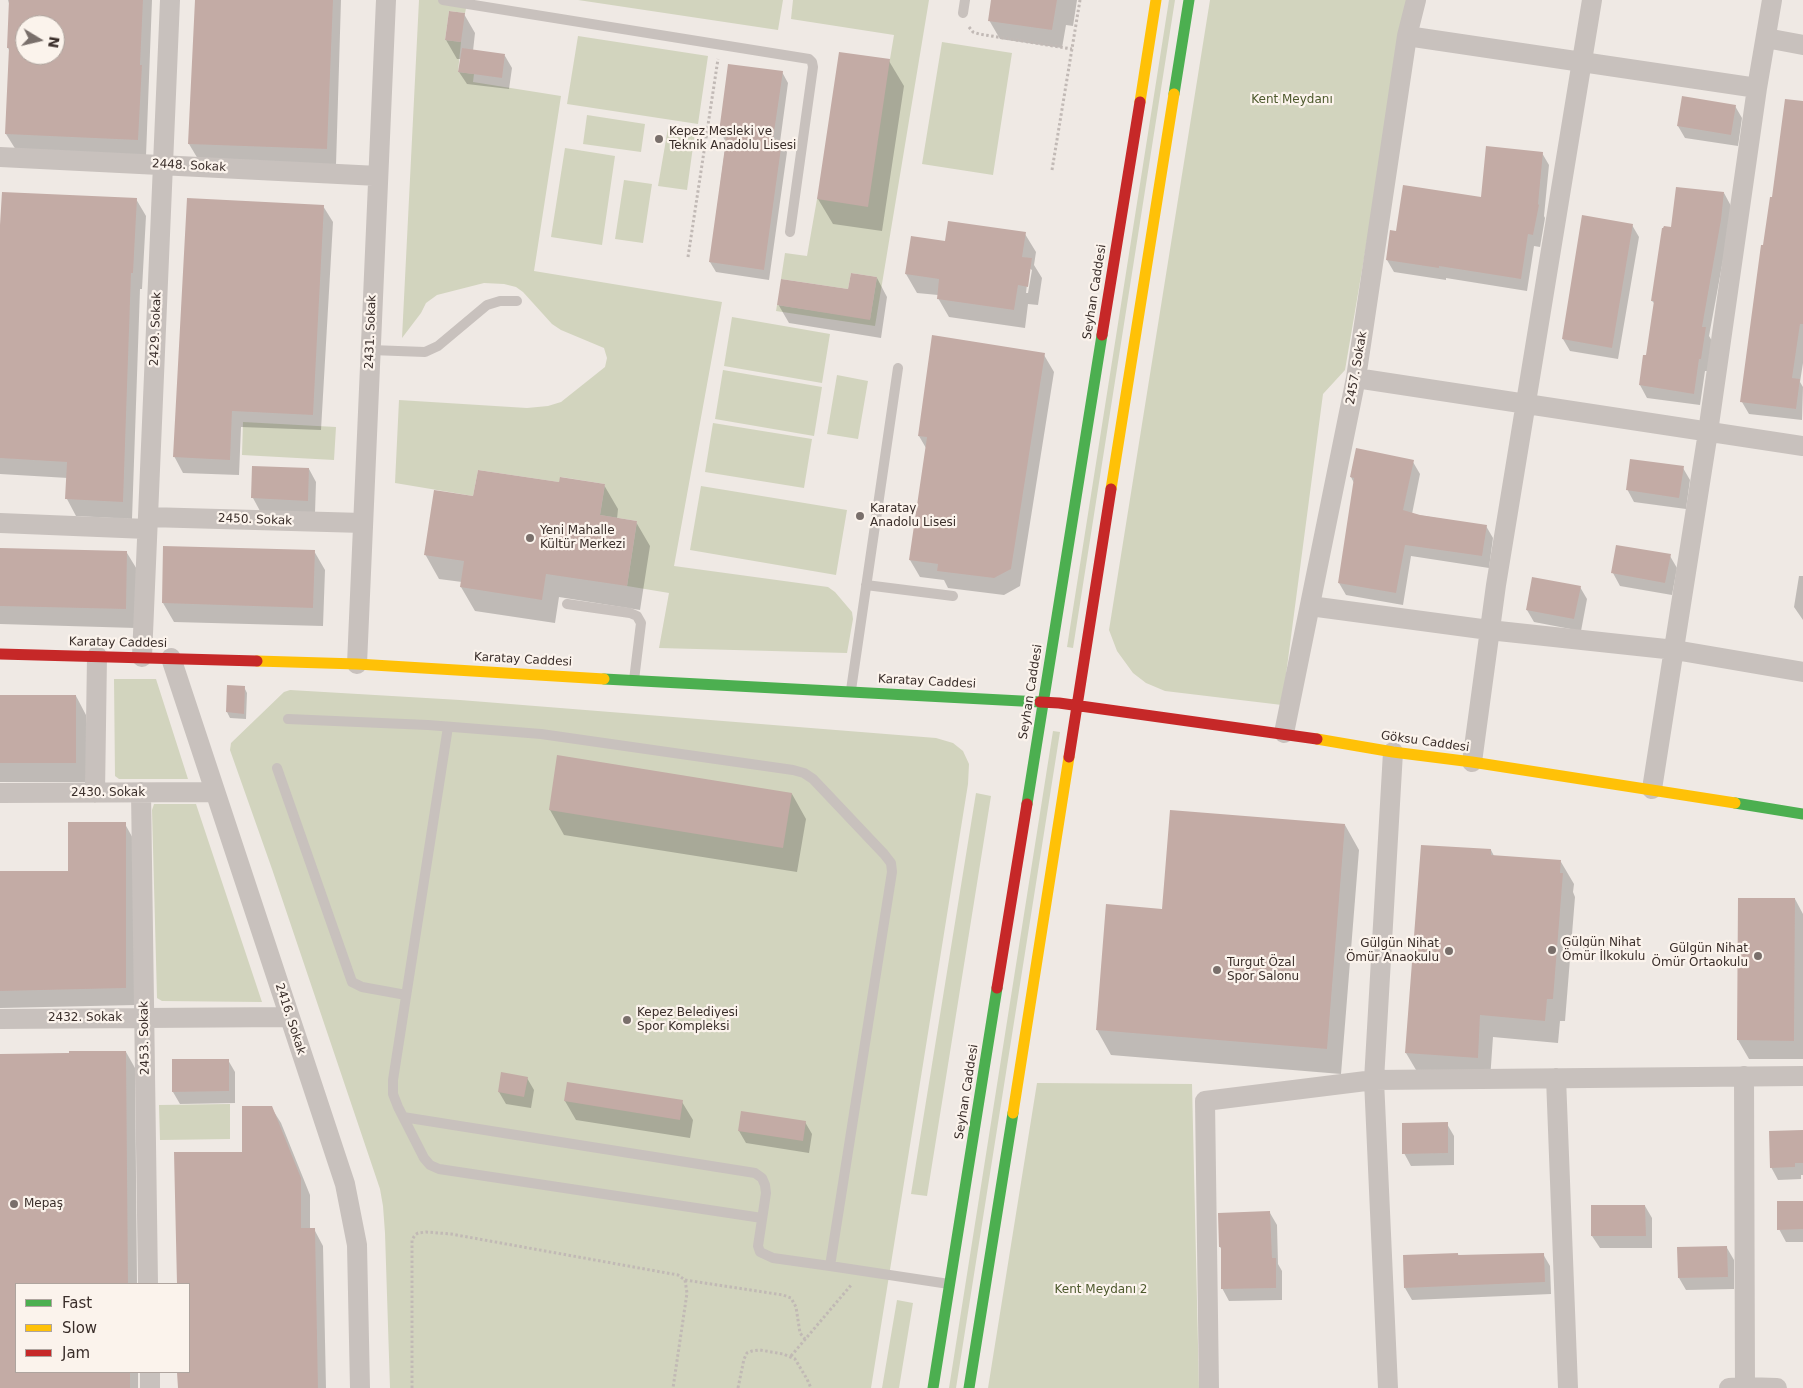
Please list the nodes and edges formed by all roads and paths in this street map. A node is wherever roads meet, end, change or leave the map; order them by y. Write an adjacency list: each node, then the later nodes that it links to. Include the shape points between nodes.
1 (170, 0): 20 (street, 2429. Sokak)
2 (386, 0): 22 (street, 2431. Sokak)
3 (443, 0): 14 (lane)
4 (965, 0): 11 (lane)
5 (1080, 0): 16 (path)
6 (1156, 0): 49 (street, Seyhan Caddesi)
7 (1189, 0): 50 (street)
8 (1416, 0): 12 (street, 2457. Sokak)
9 (1592, 0): 17 (street)
10 (1772, 0): 13 (street)
11 (963, 13): 16 (path, via 966,23 979,34)
12 (1407, 36): 17 (street); 28 (street, 2457. Sokak)
13 (1766, 38): 15 (street); 18 (street)
14 (720, 44): 23 (lane, via 804,57 812,62); 24 (path)
15 (1803, 45)
16 (1072, 49): 21 (path)
17 (1582, 62): 18 (street); 29 (street)
18 (1757, 88): 30 (street)
19 (0, 157): 20 (street, 2448. Sokak)
20 (163, 165): 22 (street, 2448. Sokak); 33 (street, 2429. Sokak)
21 (1052, 170)
22 (378, 176): 26 (street, 2431. Sokak)
23 (790, 232)
24 (688, 257)
25 (517, 301): 26 (lane, via 487,304 438,346 425,352)
26 (371, 350): 34 (street, 2431. Sokak)
27 (898, 368): 35 (lane)
28 (1356, 378): 29 (street); 38 (street, 2457. Sokak)
29 (1526, 402): 30 (street); 39 (street)
30 (1708, 432): 31 (street); 40 (street)
31 (1803, 446)
32 (0, 523): 33 (street, 2450. Sokak)
33 (148, 523): 34 (street, 2450. Sokak); 43 (street, 2429. Sokak)
34 (363, 523): 45 (street, 2431. Sokak)
35 (866, 585): 36 (lane); 48 (lane)
36 (952, 596)
37 (567, 604): 47 (lane, via 637,616 641,623)
38 (1310, 606): 39 (street); 53 (street, 2457. Sokak)
39 (1489, 630): 40 (street); 55 (street)
40 (1675, 650): 46 (street); 57 (street)
41 (0, 654): 42 (street, Karatay Caddesi)
42 (97, 656): 43 (street, Karatay Caddesi); 61 (street)
43 (142, 657): 44 (street, Karatay Caddesi)
44 (171, 658): 45 (street, Karatay Caddesi); 59 (street, 2416. Sokak)
45 (357, 664): 47 (street, Karatay Caddesi)
46 (1803, 672)
47 (634, 680): 48 (street, Karatay Caddesi)
48 (850, 691): 49 (street, Karatay Caddesi)
49 (1043, 702): 50 (street, Göksu Caddesi); 77 (street, Seyhan Caddesi)
50 (1077, 705): 53 (street, Göksu Caddesi); 89 (street)
51 (288, 719): 52 (lane)
52 (448, 727): 63 (lane); 73 (lane, via 541,734 804,773 891,863)
53 (1284, 733): 54 (street, Göksu Caddesi)
54 (1393, 752): 55 (street, Göksu Caddesi); 70 (street)
55 (1472, 762): 57 (street, Göksu Caddesi)
56 (277, 768): 63 (lane, via 352,982 362,988)
57 (1652, 789): 62 (street, Göksu Caddesi)
58 (141, 792): 59 (street, 2430. Sokak); 61 (street, 2430. Sokak); 65 (street, 2453. Sokak)
59 (216, 792): 64 (street, 2416. Sokak)
60 (0, 793): 61 (street, 2430. Sokak)
61 (95, 793)
62 (1803, 814)
63 (406, 995): 71 (lane, via 393,1080 393,1094)
64 (289, 1017): 65 (street, 2432. Sokak); 83 (street, 2416. Sokak, via 352,1214 357,1245)
65 (144, 1018): 66 (street, 2432. Sokak); 76 (street, 2453. Sokak)
66 (0, 1019)
67 (1744, 1076): 68 (street); 69 (street); 81 (street)
68 (1803, 1076)
69 (1556, 1078): 70 (street); 92 (street)
70 (1374, 1080): 90 (street, via 1206,1101); 91 (street)
71 (403, 1117): 72 (lane, via 424,1158 439,1169); 72 (lane, via 755,1173 765,1185)
72 (762, 1218): 73 (lane, via 760,1252 773,1258)
73 (830, 1266): 74 (lane)
74 (864, 1271): 77 (lane); 78 (path)
75 (685, 1280): 78 (path, via 792,1298 800,1333); 84 (path, via 672,1273 451,1234 418,1233 412,1240); 85 (path, via 687,1300)
76 (148, 1283)
77 (950, 1284): 88 (street, Seyhan Caddesi)
78 (805, 1340): 79 (path)
79 (791, 1356): 86 (path, via 760,1350 747,1353); 87 (path, via 801,1366)
80 (150, 1373): 82 (street)
81 (1737, 1387): 93 (street)
82 (150, 1388)
83 (360, 1388)
84 (412, 1388)
85 (673, 1388)
86 (738, 1388)
87 (811, 1388)
88 (933, 1388)
89 (969, 1388)
90 (1209, 1388)
91 (1388, 1388)
92 (1568, 1388)
93 (1777, 1388)

